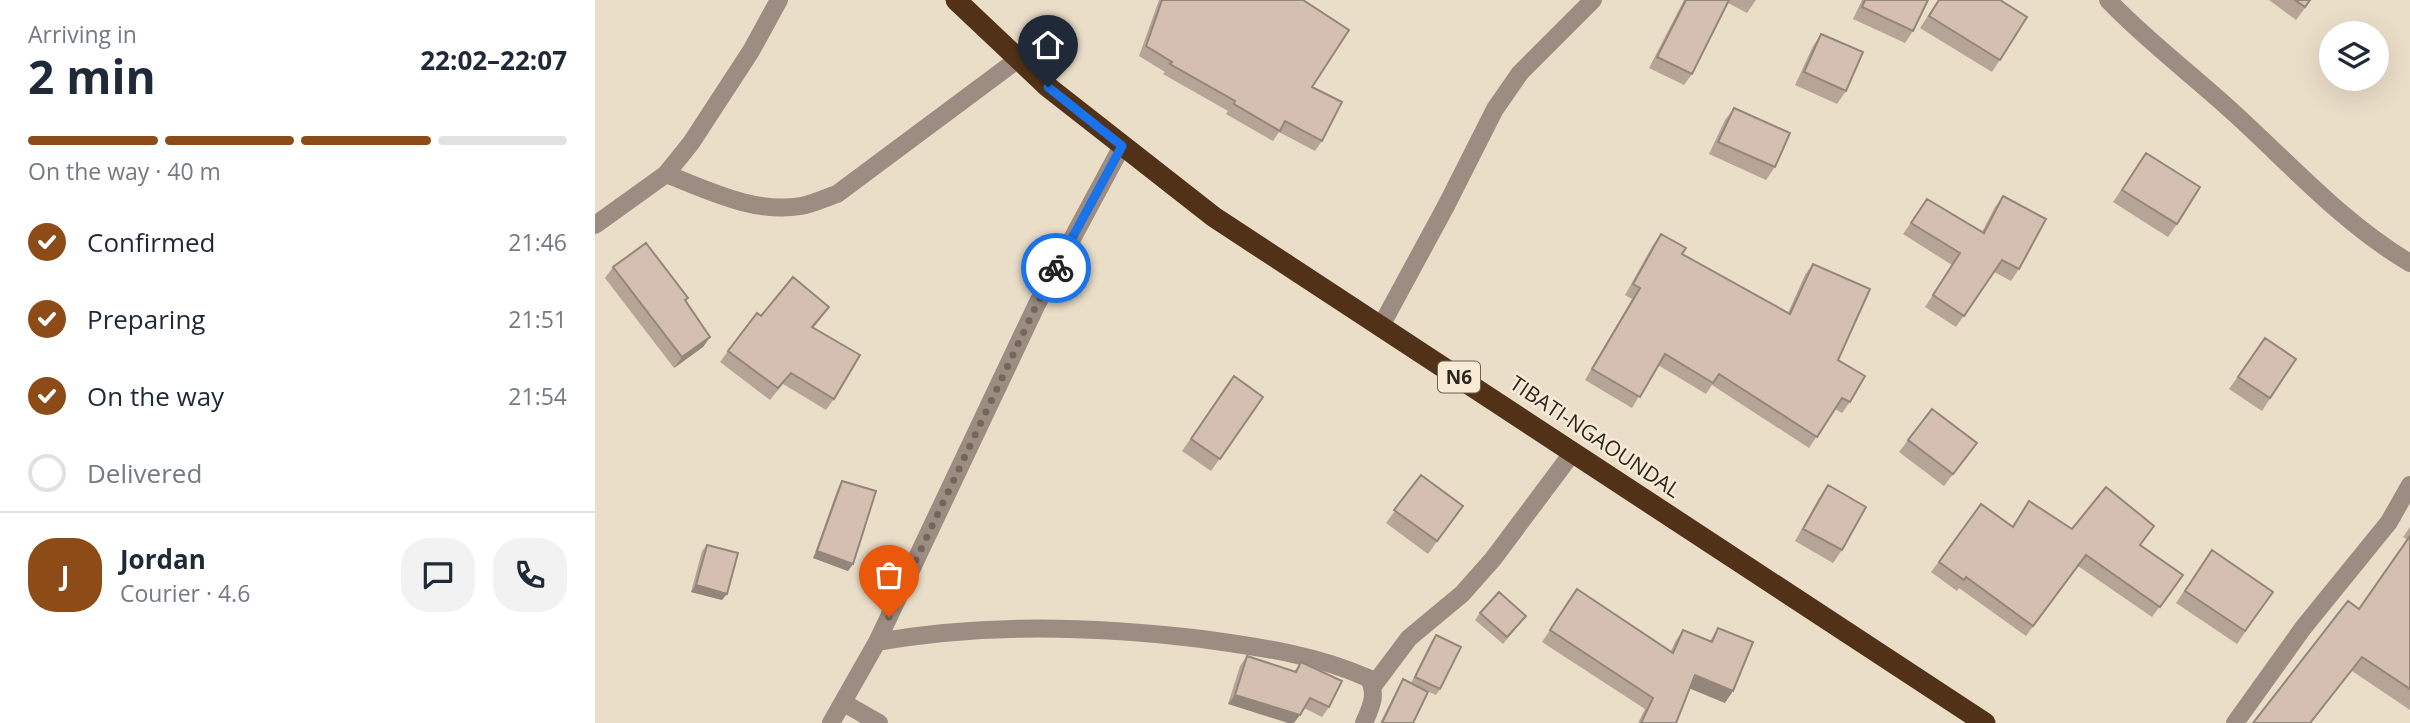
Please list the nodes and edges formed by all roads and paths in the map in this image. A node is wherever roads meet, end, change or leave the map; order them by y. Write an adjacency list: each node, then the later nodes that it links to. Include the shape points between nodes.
1 (779, 0): 7 (street, via 711,114)
2 (956, 0): 5 (highway, TIBATI-NGAOUNDAL / N6)
3 (1593, 0): 10 (street, via 1520,73 1495,109)
4 (2108, 0): 9 (street, via 2314,191)
5 (1017, 60): 6 (highway, TIBATI-NGAOUNDAL / N6); 7 (street, via 837,194 802,206 744,203)
6 (1122, 146): 10 (highway, TIBATI-NGAOUNDAL / N6, via 1214,217); 13 (street, via 1037,304)
7 (666, 174): 8 (street)
8 (595, 225)
9 (2410, 263)
10 (1381, 326): 11 (highway, TIBATI-NGAOUNDAL / N6)
11 (1573, 452): 14 (street, via 1493,559 1462,594 1409,638); 19 (highway, TIBATI-NGAOUNDAL / N6)
12 (2410, 485): 20 (street, via 2389,522 2303,628)
13 (877, 642): 14 (street, via 982,630 1139,631 1310,657 1368,678); 15 (street)
14 (1373, 686): 18 (street, via 1372,706)
15 (845, 703): 16 (street); 17 (street)
16 (831, 723)
17 (879, 723)
18 (1364, 723)
19 (1985, 723)
20 (2235, 723)

